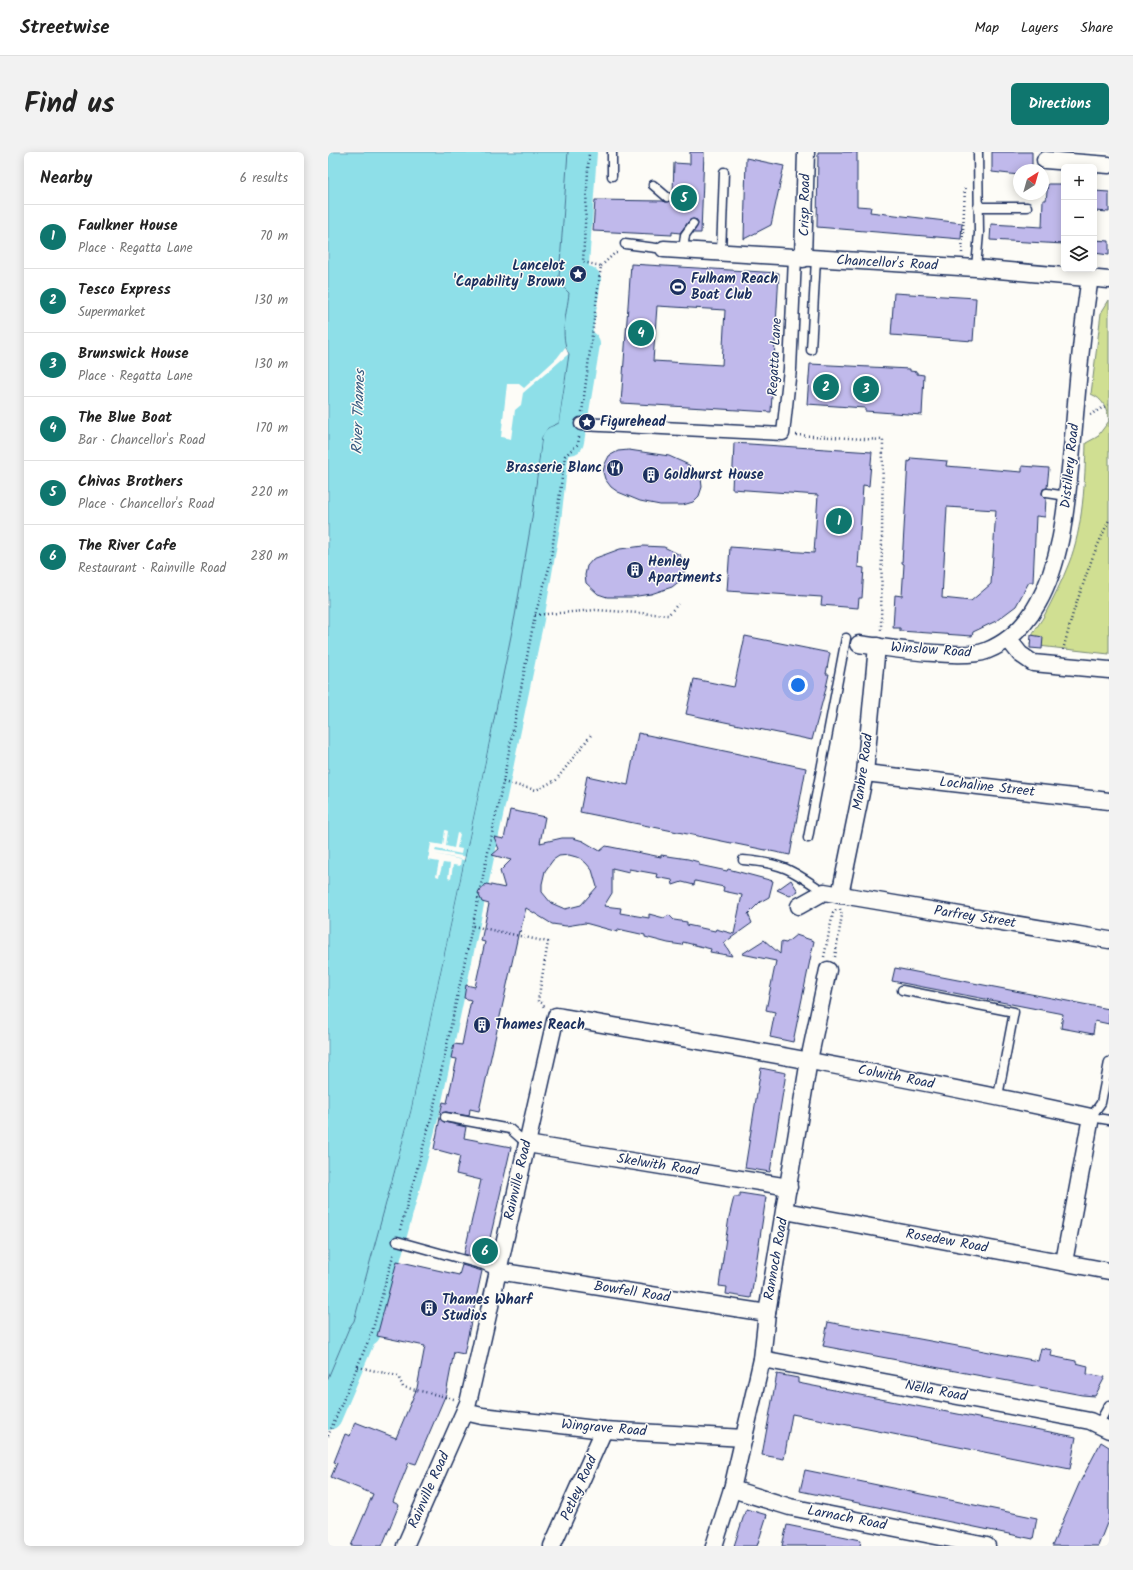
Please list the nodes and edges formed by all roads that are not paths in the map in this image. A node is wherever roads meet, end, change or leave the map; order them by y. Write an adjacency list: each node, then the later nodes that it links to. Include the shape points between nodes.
1 (612, 152): 7 (lane)
2 (806, 152): 17 (street, Crisp Road)
3 (978, 152): 10 (lane)
4 (1045, 160): 5 (street)
5 (1109, 165)
6 (724, 172): 16 (lane)
7 (612, 176)
8 (653, 185): 9 (lane)
9 (668, 197)
10 (978, 207): 11 (lane); 18 (lane, via 979,233)
11 (1027, 207)
12 (693, 224): 15 (lane, via 685,235)
13 (625, 244): 14 (lane)
14 (664, 249): 15 (street, Chancellor's Road)
15 (683, 250): 16 (street, Chancellor's Road)
16 (721, 252): 17 (street, Chancellor's Road)
17 (805, 259): 18 (street, Chancellor's Road); 21 (lane); 22 (street, Regatta Lane, via 783,434)
18 (969, 268): 19 (street, Chancellor's Road)
19 (1090, 278): 20 (street, Chancellor's Road); 24 (street, Distillery Road)
20 (1109, 280)
21 (811, 350)
22 (581, 424)
23 (1047, 493): 24 (lane)
24 (1067, 496): 25 (street, Distillery Road, via 1049,580 1025,623)
25 (1009, 640): 27 (street, Winslow Road, via 972,654); 28 (street, via 1020,654 1033,663)
26 (853, 641): 27 (street, Winslow Road); 31 (lane)
27 (879, 646): 29 (street, Manbre Road)
28 (1109, 670)
29 (866, 773): 30 (street, Lochaline Street); 34 (street, Manbre Road)
30 (1109, 801)
31 (808, 838)
32 (743, 860): 33 (lane, via 767,862 792,869)
33 (824, 892): 34 (street, Parfrey Street); 35 (street)
34 (840, 895): 36 (street, Parfrey Street)
35 (799, 906)
36 (1109, 940)
37 (828, 970): 40 (street, Rannoch Road)
38 (902, 990): 42 (lane, via 1014,1012)
39 (550, 1013): 40 (street, Colwith Road); 46 (street, Rainville Road)
40 (809, 1060): 42 (street, Colwith Road); 47 (street, Rannoch Road)
41 (1109, 1062): 43 (lane, via 1101,1102)
42 (998, 1096): 43 (street, Colwith Road)
43 (1091, 1117): 45 (lane); 50 (street)
44 (445, 1118): 46 (lane, via 510,1129)
45 (1109, 1120)
46 (527, 1144): 47 (street, Skelwith Road); 51 (street, Rainville Road)
47 (789, 1187): 48 (street, Rannoch Road)
48 (785, 1211): 50 (street, Rosedew Road); 53 (street, Rannoch Road)
49 (397, 1241): 51 (lane, via 484,1265)
50 (1064, 1262): 52 (street, Rosedew Road)
51 (497, 1271): 53 (street, Bowfell Road); 56 (street, Rainville Road)
52 (1109, 1271)
53 (767, 1313): 54 (street, Rannoch Road)
54 (762, 1359): 57 (street, Nella Road, via 1090,1420); 59 (street, Rannoch Road)
55 (1109, 1405): 57 (lane)
56 (465, 1412): 58 (street, Wingrave Road); 61 (street, Rainville Road)
57 (1104, 1428)
58 (604, 1430): 59 (street, Wingrave Road); 62 (street, Petley Road)
59 (744, 1438): 60 (street, Rannoch Road)
60 (732, 1490): 63 (street, Rannoch Road); 64 (street, Larnach Road, via 790,1507)
61 (405, 1546)
62 (552, 1546)
63 (714, 1546)
64 (986, 1546)

